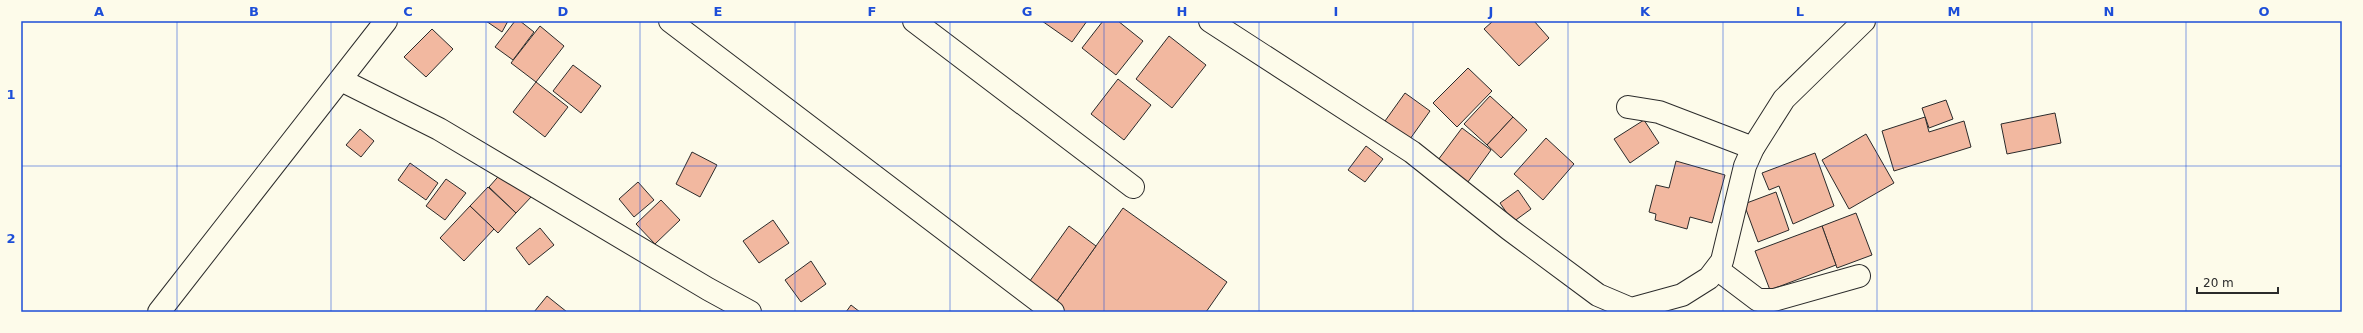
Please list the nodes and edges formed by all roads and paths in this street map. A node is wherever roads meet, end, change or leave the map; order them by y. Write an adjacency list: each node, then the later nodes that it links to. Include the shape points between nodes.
1 (386, 21): 6 (street)
2 (670, 21): 14 (street)
3 (914, 21): 9 (street)
4 (1210, 21): 10 (street, via 1412,152 1598,295 1631,309 1682,294 1709,278)
5 (1864, 21): 8 (street, via 1784,99)
6 (341, 80): 12 (street); 13 (street, via 439,129)
7 (1628, 107): 8 (street, via 1659,112)
8 (1753, 148): 10 (street, via 1745,166 1722,261)
9 (1133, 187)
10 (1717, 269): 11 (street, via 1758,300 1774,300)
11 (1859, 276)
12 (159, 312)
13 (750, 312)
14 (1053, 312)

